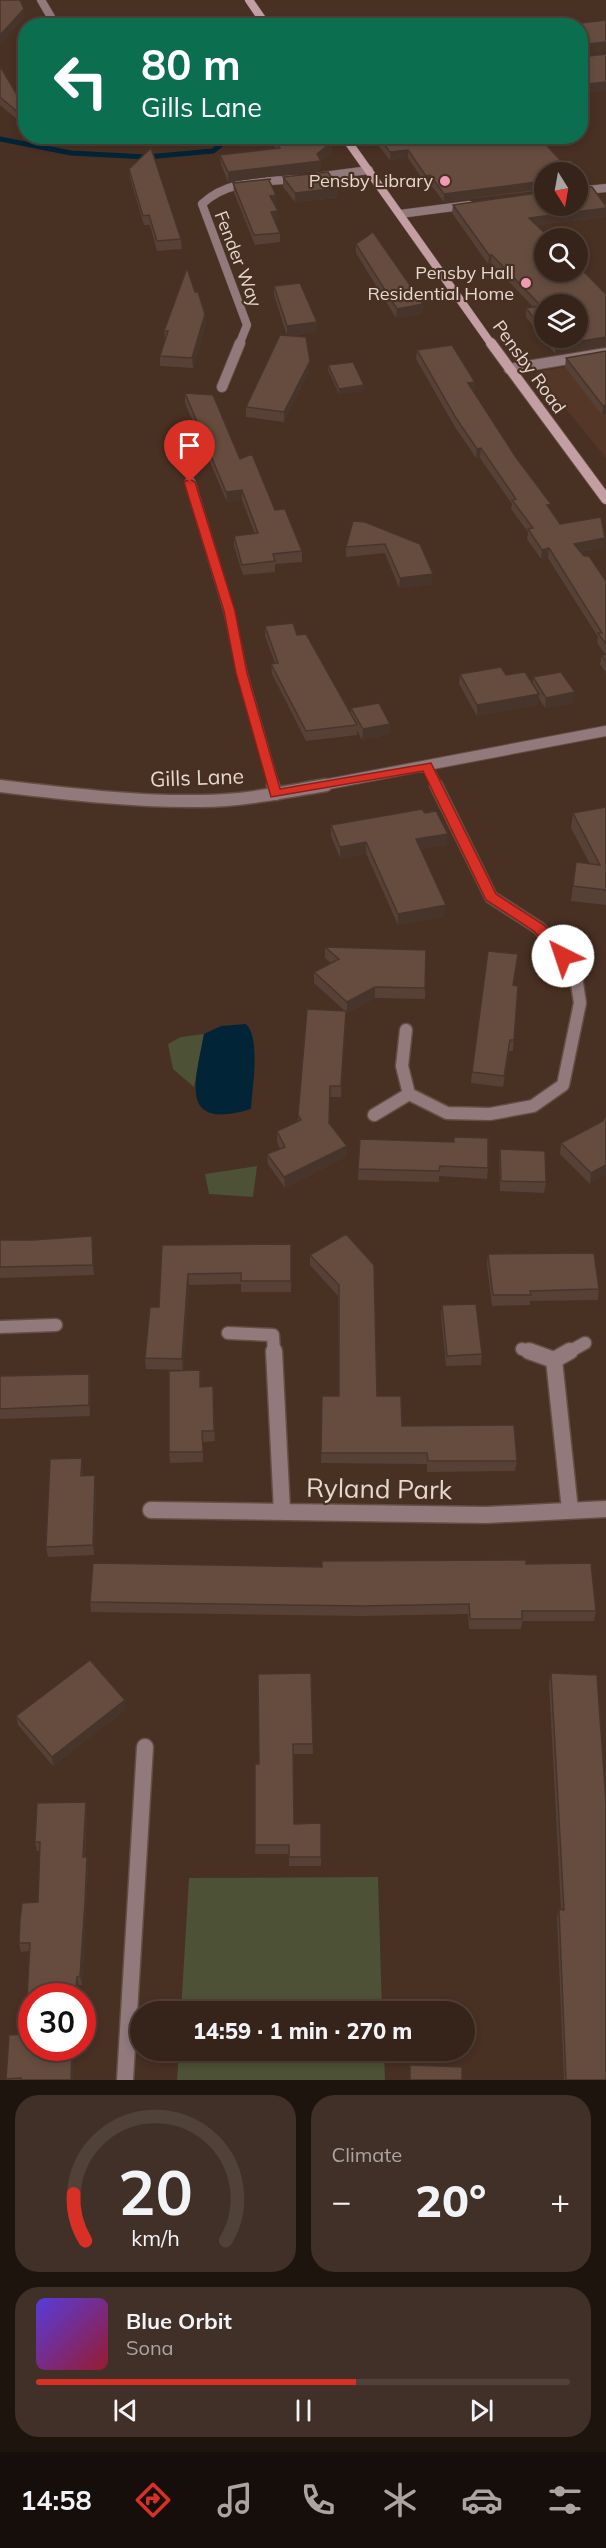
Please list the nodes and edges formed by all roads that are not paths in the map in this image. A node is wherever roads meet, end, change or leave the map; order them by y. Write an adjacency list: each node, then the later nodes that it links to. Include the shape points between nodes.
1 (42, 0): 3 (street)
2 (249, 0): 4 (main road)
3 (51, 18)
4 (261, 18)
5 (351, 144): 6 (main road, Pensby Road)
6 (369, 170): 10 (main road, Pensby Road); 13 (street, Fender Way, via 225,188 210,194 202,204 247,325)
7 (606, 188): 8 (street)
8 (588, 190)
9 (478, 204): 10 (street)
10 (400, 214): 12 (main road, Pensby Road)
11 (606, 352): 12 (street)
12 (509, 369): 15 (main road, Pensby Road)
13 (222, 387)
14 (190, 482): 19 (street, via 229,611)
15 (606, 499)
16 (606, 731): 17 (street, Gills Lane)
17 (427, 766): 19 (street, Gills Lane); 21 (street, via 491,897 539,928 575,970 580,1003 563,1085 533,1107 490,1114 447,1113)
18 (0, 786): 19 (street, Gills Lane, via 97,798 204,801)
19 (276, 794)
20 (406, 1030): 21 (street, via 402,1066)
21 (409, 1094): 22 (street)
22 (374, 1115)
23 (56, 1325): 24 (street)
24 (0, 1326)
25 (228, 1333): 32 (street, via 273,1335)
26 (585, 1343): 28 (street)
27 (522, 1349): 28 (street)
28 (554, 1360): 31 (street)
29 (606, 1509): 31 (street, Ryland Park)
30 (150, 1510): 32 (street, Ryland Park)
31 (570, 1510): 32 (street, Ryland Park, via 486,1515)
32 (282, 1511)
33 (145, 1747): 34 (street)
34 (125, 2080)

